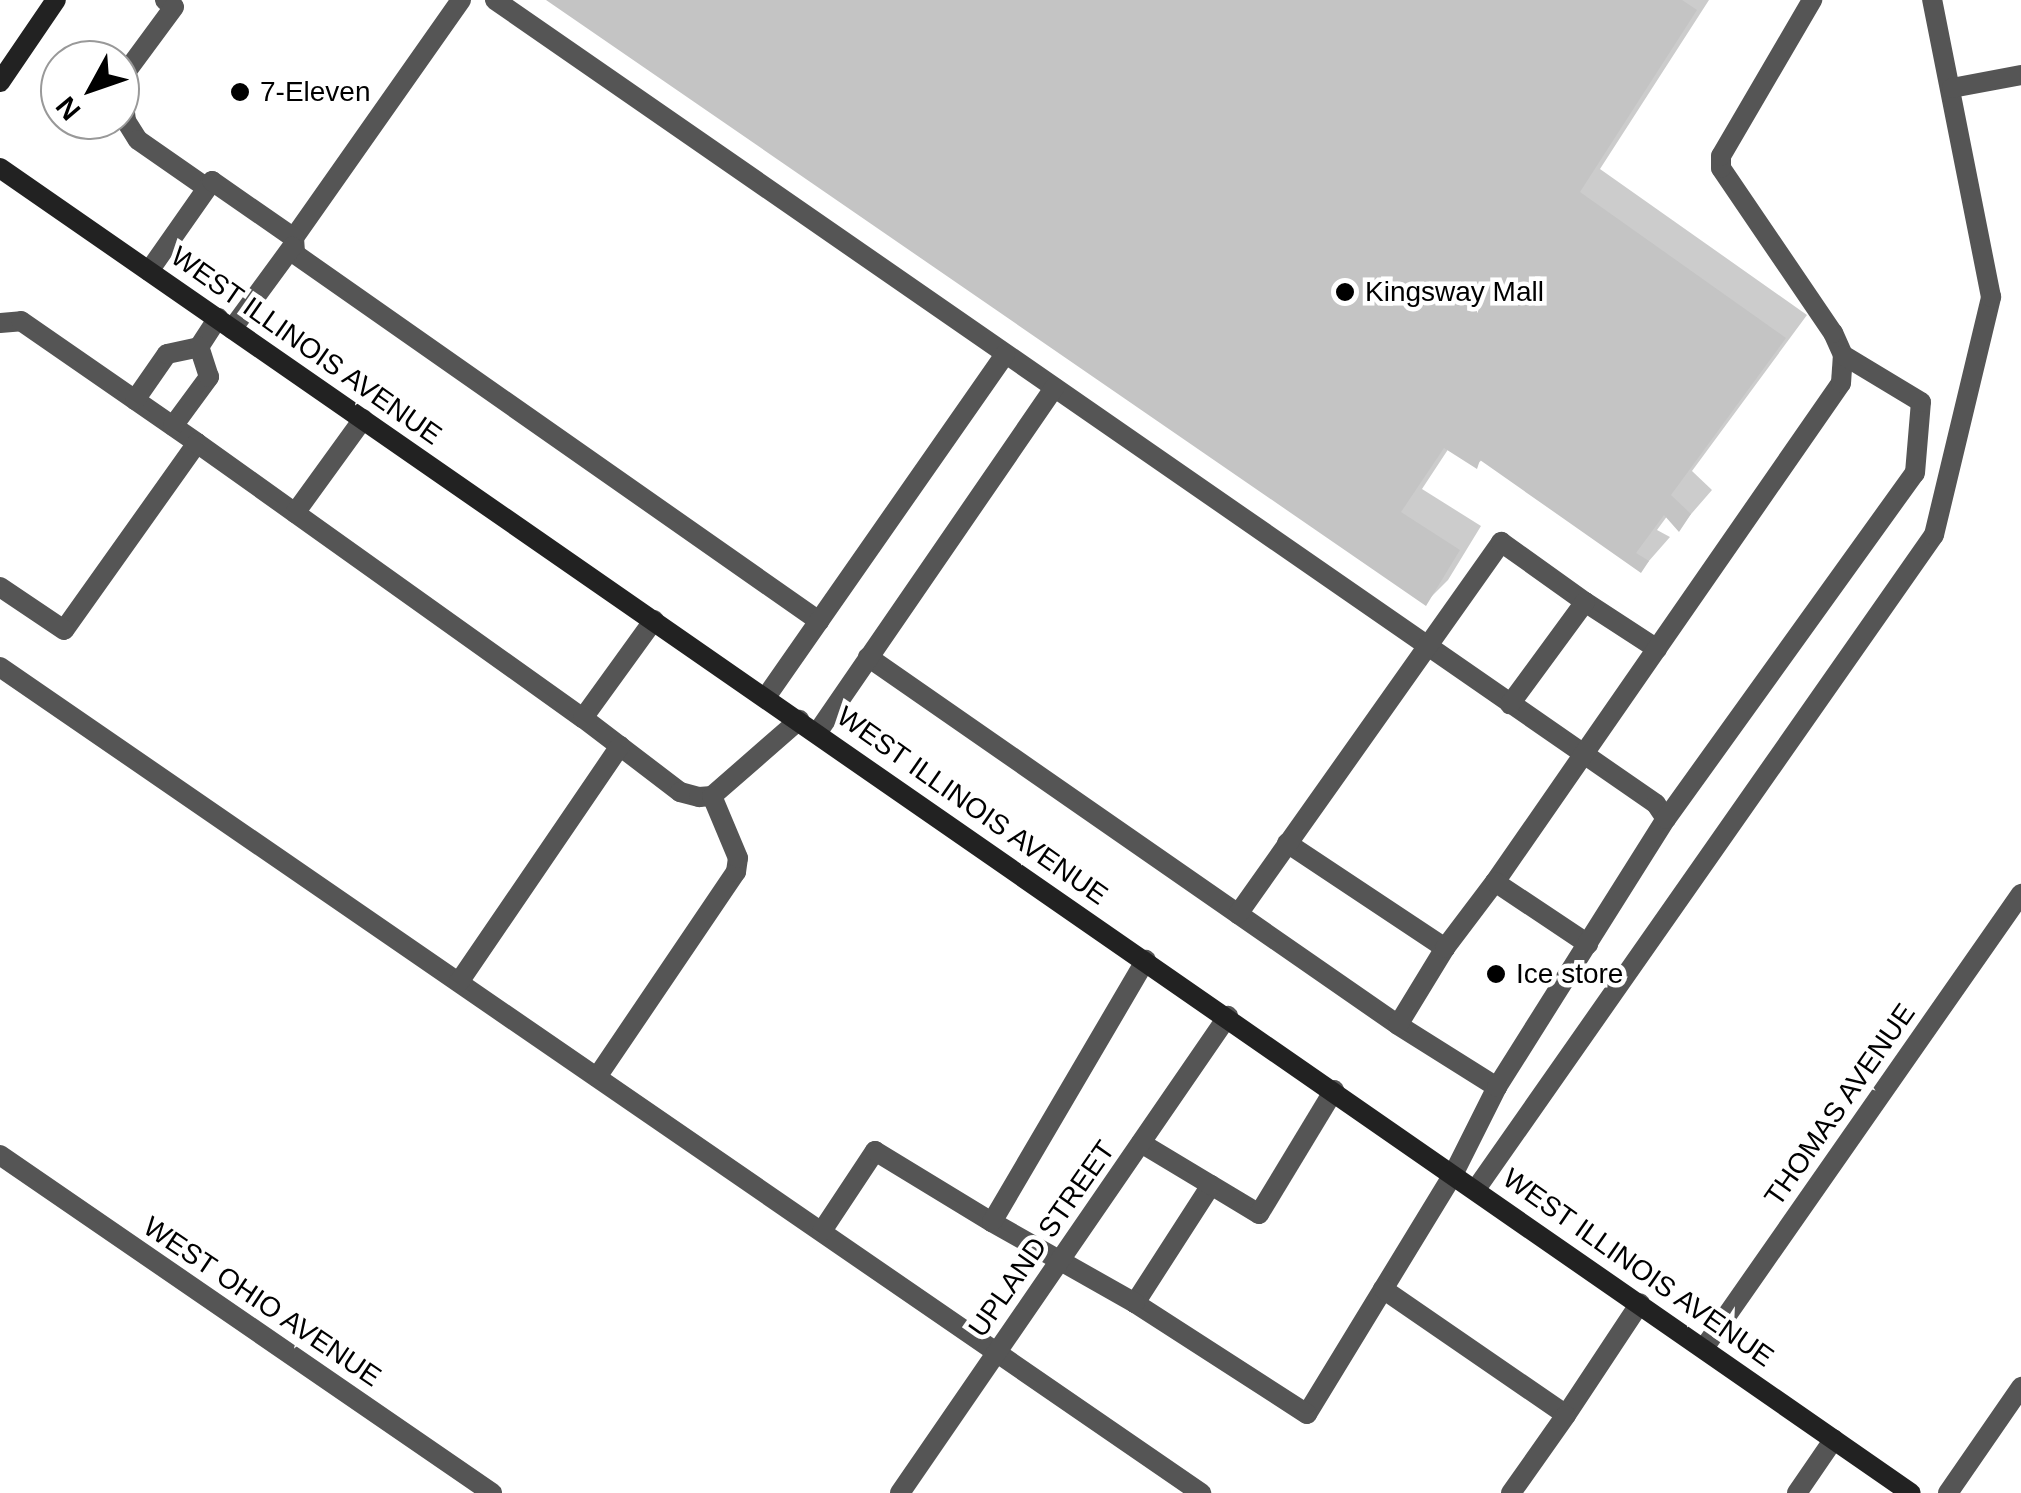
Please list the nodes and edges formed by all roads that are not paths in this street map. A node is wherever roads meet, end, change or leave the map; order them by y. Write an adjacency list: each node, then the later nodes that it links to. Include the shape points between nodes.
1 (56, 0): 8 (main road)
2 (165, 0): 11 (street, via 174,6 122,79 126,121 138,140)
3 (461, 0): 12 (street)
4 (495, 0): 17 (street)
5 (1812, 0): 18 (street, via 1721,156 1721,168)
6 (1932, 0): 9 (street)
7 (2021, 75): 9 (street)
8 (0, 82)
9 (1952, 88): 59 (street, via 1991,296 1934,535)
10 (0, 168): 13 (main road, WEST ILLINOIS AVENUE)
11 (207, 188): 12 (street, via 212,181); 13 (street)
12 (293, 243): 15 (street); 28 (street)
13 (149, 271): 15 (main road, WEST ILLINOIS AVENUE)
14 (0, 323): 20 (street, via 21,321)
15 (225, 324): 16 (street); 21 (main road, WEST ILLINOIS AVENUE)
16 (199, 347): 20 (street, via 167,354); 22 (street, via 209,377)
17 (1004, 354): 19 (street); 28 (street)
18 (1844, 355): 30 (street, via 1841,383); 41 (street, via 1921,402 1914,473)
19 (1054, 388): 29 (street); 31 (street)
20 (136, 400): 22 (street)
21 (363, 419): 24 (street); 27 (main road, WEST ILLINOIS AVENUE)
22 (174, 426): 23 (street)
23 (197, 443): 24 (street); 25 (street, via 64,630)
24 (295, 513): 35 (street)
25 (0, 587)
26 (1585, 602): 29 (street, via 1501,542); 30 (street); 34 (street)
27 (654, 620): 33 (main road, WEST ILLINOIS AVENUE); 35 (street)
28 (820, 621): 33 (street)
29 (1423, 644): 34 (street); 42 (street)
30 (1657, 649): 39 (street)
31 (868, 657): 37 (street); 45 (street)
32 (0, 667): 49 (street)
33 (766, 698): 36 (main road, WEST ILLINOIS AVENUE)
34 (1510, 704): 39 (street)
35 (583, 718): 38 (street)
36 (799, 720): 37 (main road, WEST ILLINOIS AVENUE); 40 (street)
37 (817, 733): 48 (main road, WEST ILLINOIS AVENUE)
38 (620, 746): 40 (street, via 680,792); 49 (street)
39 (1583, 756): 41 (street, via 1656,804); 43 (street)
40 (712, 796): 52 (street, via 738,858 736,872)
41 (1666, 819): 46 (street)
42 (1287, 843): 45 (street); 47 (street)
43 (1495, 882): 46 (street); 47 (street)
44 (2021, 894): 66 (street, THOMAS AVENUE)
45 (1238, 914): 51 (street)
46 (1588, 944): 53 (street)
47 (1445, 948): 51 (street)
48 (1146, 960): 50 (main road, WEST ILLINOIS AVENUE); 60 (street)
49 (459, 982): 52 (street)
50 (1228, 1016): 54 (main road, WEST ILLINOIS AVENUE); 55 (street, UPLAND STREET)
51 (1398, 1025): 53 (street)
52 (597, 1077): 61 (street)
53 (1497, 1087): 57 (street)
54 (1334, 1090): 57 (main road, WEST ILLINOIS AVENUE); 58 (street, via 1259,1214)
55 (1141, 1143): 58 (street); 62 (street, UPLAND STREET)
56 (0, 1156): 71 (street, WEST OHIO AVENUE)
57 (1454, 1173): 59 (main road, WEST ILLINOIS AVENUE); 63 (street)
58 (1211, 1186): 64 (street)
59 (1476, 1189): 65 (main road, WEST ILLINOIS AVENUE)
60 (992, 1222): 61 (street, via 875,1151); 62 (street)
61 (822, 1231): 67 (street)
62 (1058, 1264): 64 (street); 67 (street, UPLAND STREET)
63 (1383, 1289): 64 (street, via 1306,1414); 69 (street)
64 (1134, 1303)
65 (1640, 1303): 66 (main road, WEST ILLINOIS AVENUE); 69 (street)
66 (1704, 1348): 70 (main road, WEST ILLINOIS AVENUE)
67 (998, 1352): 72 (street, UPLAND STREET); 73 (street)
68 (2021, 1386): 77 (street)
69 (1566, 1415): 74 (street)
70 (1834, 1439): 75 (street); 76 (main road, WEST ILLINOIS AVENUE)
71 (492, 1493)
72 (900, 1493)
73 (1201, 1493)
74 (1510, 1493)
75 (1797, 1493)
76 (1911, 1493)
77 (1948, 1493)

